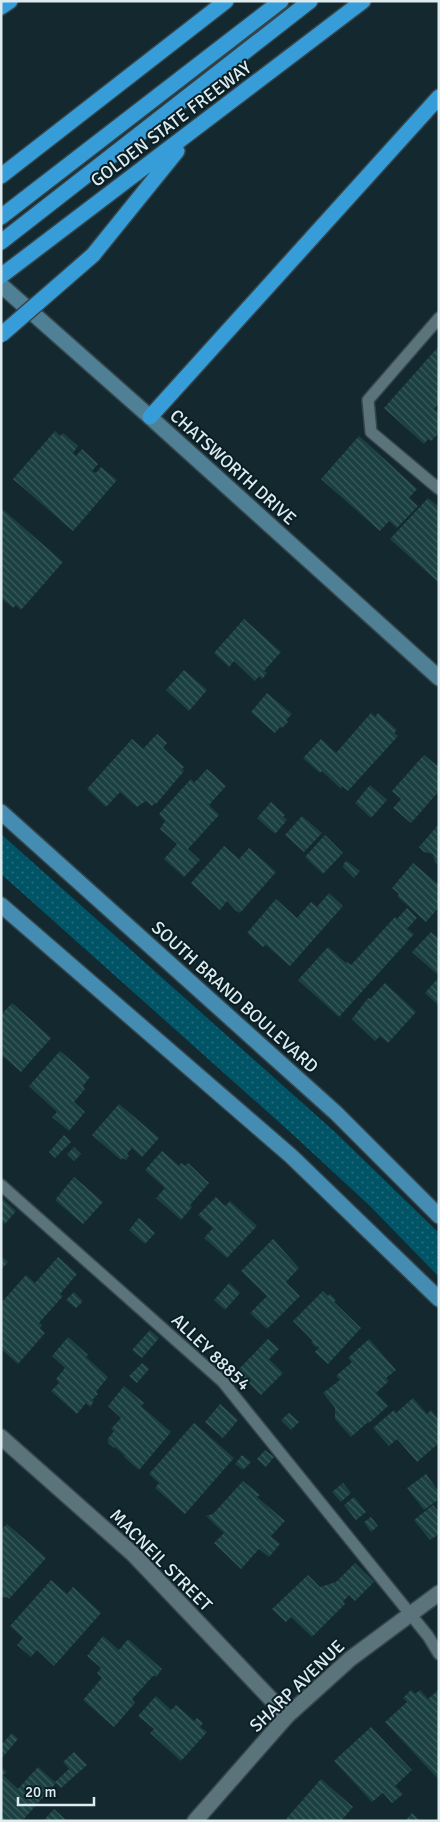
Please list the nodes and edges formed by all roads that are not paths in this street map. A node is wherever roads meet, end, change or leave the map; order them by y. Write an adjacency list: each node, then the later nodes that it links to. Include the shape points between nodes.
1 (10, 1): 6 (highway)
2 (226, 1): 9 (highway)
3 (281, 1): 10 (highway)
4 (310, 1): 11 (highway)
5 (363, 1): 8 (highway, GOLDEN STATE FREEWAY)
6 (1, 7)
7 (439, 98): 16 (highway)
8 (193, 131): 12 (highway, GOLDEN STATE FREEWAY); 15 (highway, bridge, via 93,255)
9 (2, 175)
10 (1, 217)
11 (1, 242)
12 (1, 276)
13 (1, 285): 16 (main road, CHATSWORTH DRIVE)
14 (439, 318): 17 (lane, via 368,400 371,432)
15 (1, 335)
16 (150, 417): 18 (main road, CHATSWORTH DRIVE)
17 (439, 489)
18 (439, 678)
19 (1, 812): 22 (main road, SOUTH BRAND BOULEVARD, via 336,1113)
20 (1, 905): 23 (main road, via 291,1156)
21 (1, 1186): 26 (lane, ALLEY 88854, via 223,1382)
22 (439, 1216)
23 (439, 1299)
24 (1, 1437): 28 (street, MACNEIL STREET, via 134,1555)
25 (439, 1593): 26 (street, SHARP AVENUE)
26 (409, 1614): 27 (lane, ALLEY 88854); 28 (street, SHARP AVENUE, via 350,1659)
27 (439, 1654)
28 (287, 1716): 29 (street, SHARP AVENUE)
29 (195, 1821)

